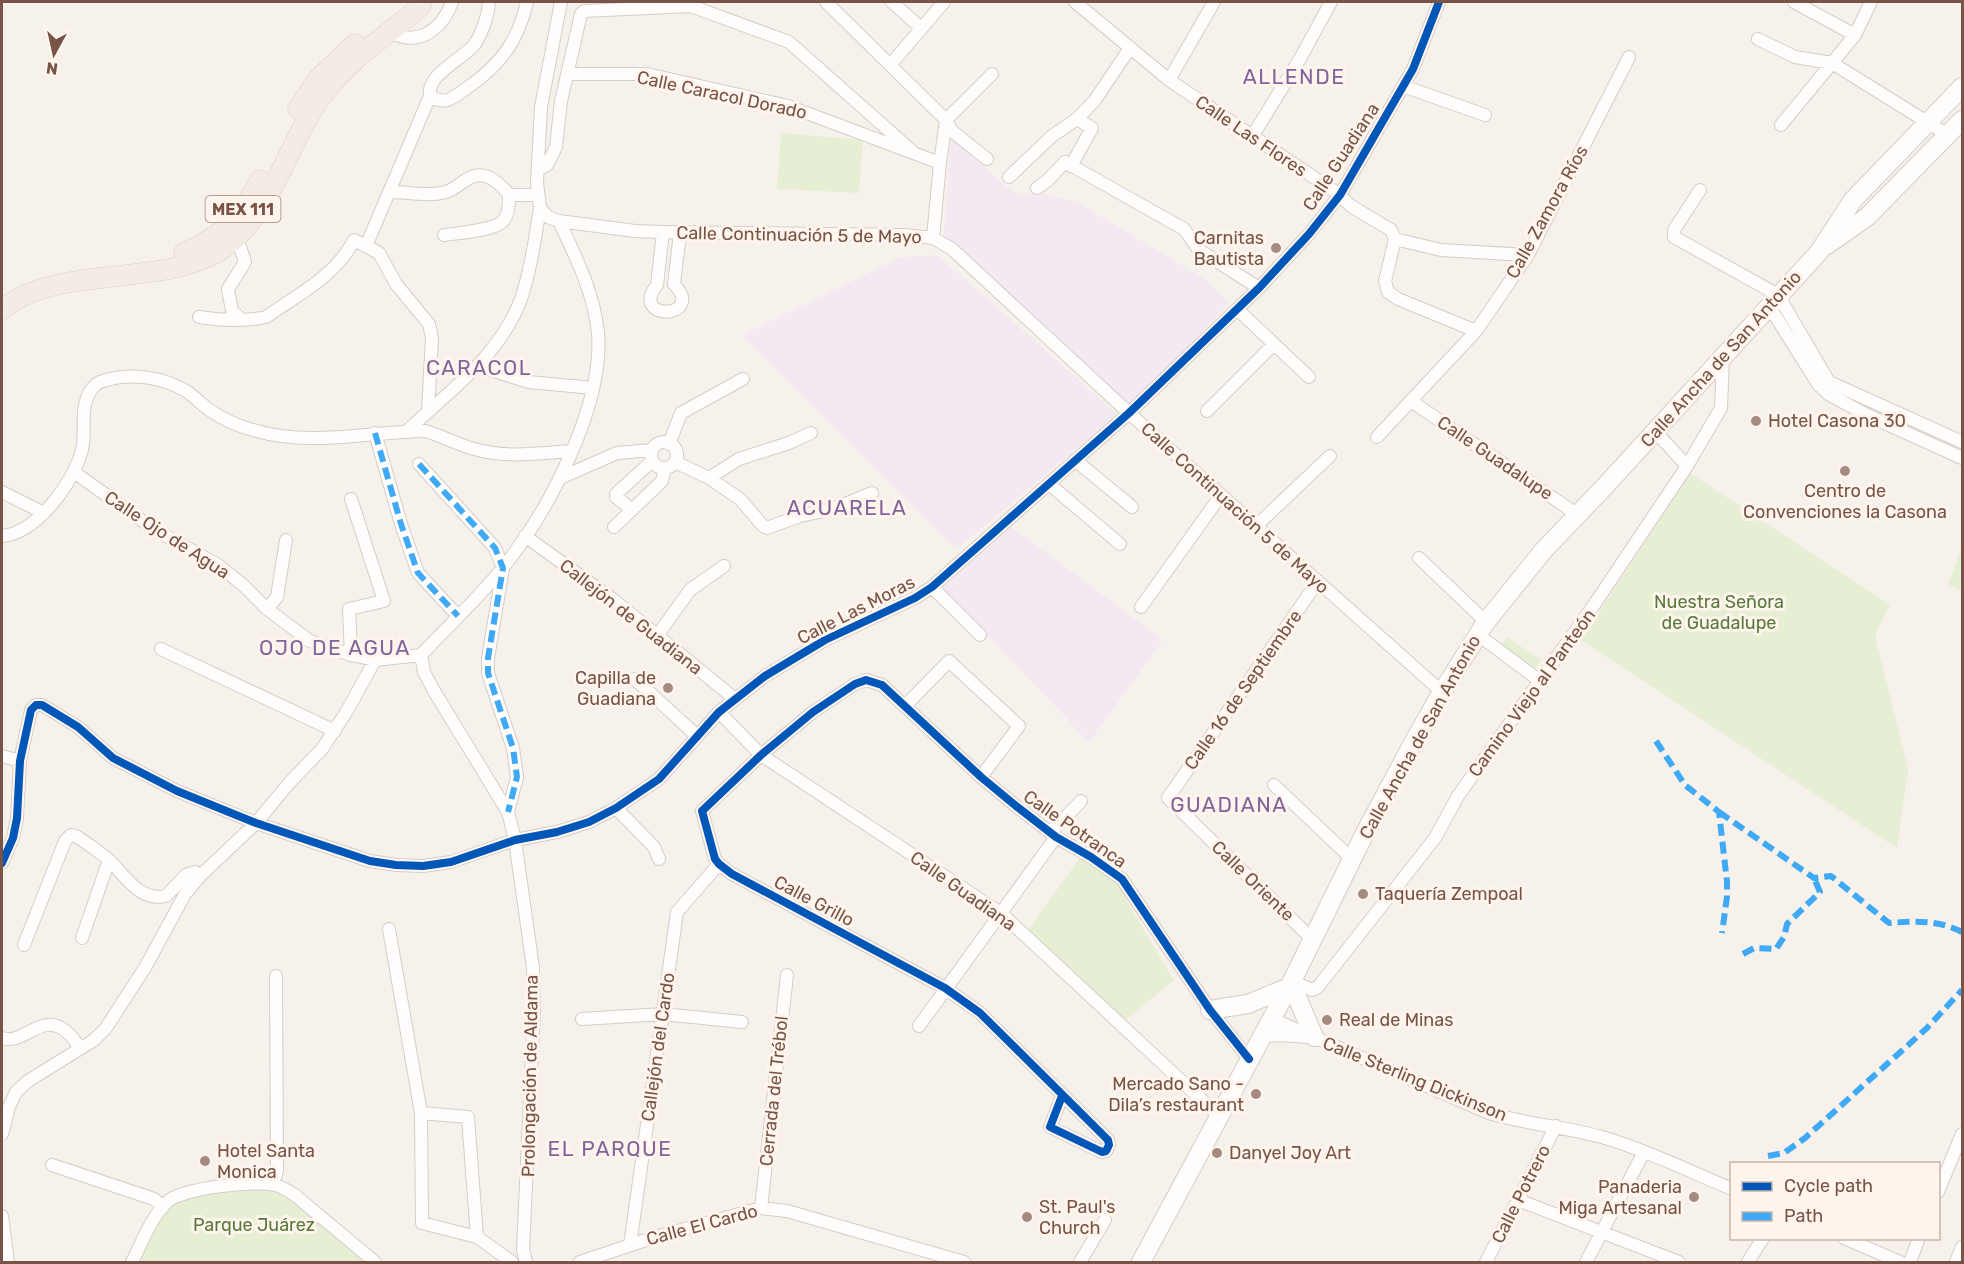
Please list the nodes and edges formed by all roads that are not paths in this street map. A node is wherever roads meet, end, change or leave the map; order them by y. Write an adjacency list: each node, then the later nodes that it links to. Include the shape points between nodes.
1 (405, 2): 62 (main road, MEX 111, via 318,78 248,203 226,230 179,255 35,280)
2 (422, 2): 17 (main road, MEX 111)
3 (452, 2): 17 (street, via 433,31 409,39)
4 (489, 2): 29 (street, via 476,43 433,79)
5 (527, 2): 29 (street, via 517,34 506,54 488,73 449,101)
6 (561, 2): 42 (street, via 544,86)
7 (826, 2): 23 (street)
8 (892, 2): 16 (street)
9 (944, 2): 16 (street)
10 (1075, 2): 20 (street, Calle Las Flores)
11 (1214, 2): 26 (street)
12 (1331, 2): 37 (street)
13 (1439, 2): 27 (street, Calle Guadiana)
14 (1794, 2): 18 (street)
15 (1872, 2): 18 (street)
16 (921, 28): 23 (street)
17 (390, 32): 55 (main road, MEX 111, via 325,92 259,211)
18 (1855, 35): 22 (street)
19 (1758, 39): 22 (street, via 1795,57)
20 (1130, 48): 26 (street, Calle Las Flores); 31 (street, via 1095,100)
21 (1629, 57): 60 (street, Calle Zamora Ríos)
22 (1832, 63): 34 (street); 35 (street)
23 (891, 64): 32 (street)
24 (567, 74): 38 (street, Calle Caracol Dorado, via 647,74 788,106); 38 (street, via 579,18 584,11 691,6 789,42); 42 (street, via 556,147 547,165)
25 (992, 74): 32 (street)
26 (1169, 80): 37 (street, Calle Las Flores)
27 (1403, 86): 30 (street); 49 (street, Calle Guadiana)
28 (1962, 87): 34 (main road)
29 (430, 96): 46 (street)
30 (1485, 115)
31 (1077, 118): 41 (street, via 1092,128); 43 (street)
32 (946, 120): 39 (street, via 952,131); 40 (street)
33 (1962, 120): 36 (main road)
34 (1929, 123): 36 (street); 59 (main road, via 1853,200)
35 (1781, 125)
36 (1948, 135): 59 (main road, via 1867,217)
37 (1252, 137): 49 (street, Calle Las Flores)
38 (913, 152): 40 (street, Calle Caracol Dorado)
39 (987, 159)
40 (940, 163): 56 (street)
41 (1068, 164): 44 (street); 61 (street, via 1184,229 1199,250)
42 (538, 170): 48 (street)
43 (1009, 177)
44 (1037, 188)
45 (1700, 190): 63 (street, via 1674,230 1674,237)
46 (389, 192): 47 (street, via 447,192 476,175 491,178); 58 (street)
47 (510, 195): 48 (street); 54 (street, via 509,210 502,222)
48 (538, 195): 50 (street)
49 (1340, 195): 57 (street, Calle Las Flores, via 1390,230); 61 (street, Calle Guadiana)
50 (540, 208): 51 (street); 71 (street, via 520,300 500,338)
51 (559, 221): 52 (street, Calle Continuación 5 de Mayo); 74 (street, via 586,280 593,307 598,356)
52 (663, 232): 53 (street, Calle Continuación 5 de Mayo); 53 (street, via 657,285 651,301 663,313 679,307 682,299 674,284)
53 (680, 232): 56 (street, Calle Continuación 5 de Mayo)
54 (444, 235)
55 (237, 238): 65 (main road, MEX 111, via 218,252 186,266 31,292); 67 (street, via 245,262 228,290 232,311)
56 (933, 238): 78 (street, Calle Continuación 5 de Mayo, via 952,249)
57 (1395, 239): 60 (street, via 1442,250); 68 (street, via 1385,280 1388,292)
58 (366, 246): 67 (street, via 354,240 331,271 266,317); 76 (street, via 379,253 396,284 429,324 432,338)
59 (1819, 252): 63 (main road, Calle Ancha de San Antonio)
60 (1528, 255): 68 (street, Calle Zamora Ríos)
61 (1258, 288): 64 (street, Calle Guadiana)
62 (2, 301)
63 (1774, 301): 70 (main road, Calle Ancha de San Antonio); 84 (street, via 1829,382); 89 (street, via 1818,384 1828,394)
64 (1237, 309): 69 (street); 78 (street, Calle Las Moras)
65 (2, 310)
66 (199, 317): 67 (street)
67 (240, 318)
68 (1476, 331): 75 (street, Calle Zamora Ríos)
69 (1274, 344): 72 (street); 77 (street)
70 (1723, 357): 80 (main road, Calle Ancha de San Antonio); 93 (street, Camino Viejo al Panteón, via 1721,408)
71 (478, 366): 74 (street, via 529,382); 76 (street)
72 (1309, 378)
73 (743, 379): 85 (street, via 681,413)
74 (593, 387): 86 (street)
75 (1411, 401): 83 (street, Calle Zamora Ríos); 105 (street, Calle Guadalupe)
76 (428, 411): 79 (street)
77 (1207, 411)
78 (1129, 413): 90 (street, Calle Las Moras); 100 (street, Calle Continuación 5 de Mayo)
79 (407, 431): 81 (street); 86 (street, via 438,434 497,454)
80 (1655, 431): 93 (street); 105 (main road, Calle Ancha de San Antonio)
81 (375, 433): 94 (street, via 313,438 253,430 230,422 188,392 162,381 116,377 100,381 86,400 81,451); 119 (street, via 418,573)
82 (811, 433): 96 (street, via 738,459)
83 (1377, 437)
84 (1962, 442)
85 (669, 444): 87 (street, via 659,443); 92 (street, via 676,451)
86 (572, 451): 95 (street)
87 (652, 456): 92 (street, via 659,467); 95 (street, via 617,453); 103 (street, via 616,494)
88 (1330, 456): 106 (street)
89 (1962, 458)
90 (1075, 460): 97 (street, Calle Las Moras); 102 (street)
91 (419, 464): 114 (street, via 495,548)
92 (670, 465): 96 (street); 103 (street, via 662,481)
93 (1687, 466): 128 (street, Camino Viejo al Panteón)
94 (74, 472): 104 (street); 118 (street, Calle Ojo de Agua, via 152,528 218,566)
95 (560, 478): 109 (street)
96 (709, 478): 99 (street, via 740,499 767,528)
97 (1049, 484): 111 (street); 116 (street, Calle Las Moras)
98 (2, 492): 104 (street)
99 (872, 493)
100 (1221, 495): 106 (street, Calle Continuación 5 de Mayo); 117 (street)
101 (351, 499): 125 (street, via 384,601 349,609)
102 (1132, 507)
103 (632, 510): 107 (street)
104 (44, 513): 108 (street, via 26,528)
105 (1578, 514): 120 (main road, Calle Ancha de San Antonio)
106 (1256, 526): 115 (street, Calle Continuación 5 de Mayo)
107 (614, 527)
108 (2, 536)
109 (525, 536): 114 (street); 122 (street, Callejón de Guadiana)
110 (286, 540): 118 (street, via 277,597)
111 (1120, 544)
112 (1419, 558): 120 (street)
113 (724, 566): 122 (street, via 690,590)
114 (503, 568): 119 (street); 143 (street, via 488,673 513,748 517,777)
115 (1318, 582): 129 (street, Calle Continuación 5 de Mayo); 140 (street, Calle 16 de Septiembre)
116 (932, 587): 121 (street); 130 (street, Calle Las Moras, via 825,640)
117 (1141, 607)
118 (267, 609): 125 (street, Calle Ojo de Agua, via 310,641)
119 (458, 616): 124 (street)
120 (1481, 628): 128 (street); 129 (main road, Calle Ancha de San Antonio)
121 (980, 635)
122 (657, 636): 130 (street, Callejón de Guadiana)
123 (161, 649): 133 (street)
124 (421, 654): 126 (street, Calle Ojo de Agua); 143 (street, Prolongación de Aldama, via 424,672 434,691)
125 (351, 655): 126 (street, Calle Ojo de Agua)
126 (375, 660): 133 (street)
127 (635, 679): 134 (street)
128 (1540, 681): 160 (street, Camino Viejo al Panteón, via 1458,796 1435,838 1317,988)
129 (1442, 692): 148 (main road, Calle Ancha de San Antonio)
130 (735, 699): 132 (street, Calle Las Moras)
131 (905, 706): 135 (street, Calle Potranca, via 874,681 855,684); 138 (street, Calle Potranca); 138 (street, via 949,661 1019,726)
132 (719, 712): 134 (street, Calle Las Moras); 135 (street, Calle Guadiana)
133 (335, 731): 144 (street)
134 (697, 736): 142 (street, Calle Las Moras, via 658,779)
135 (761, 755): 151 (street, via 702,812); 153 (street, Calle Guadiana)
136 (2, 756): 137 (street)
137 (20, 761): 144 (street, Calle Las Moras, via 31,710 42,705 78,727 113,758 177,791); 150 (street, via 17,818)
138 (981, 777): 145 (street, Calle Potranca)
139 (1274, 785): 148 (street)
140 (1168, 798): 156 (street, Calle Oriente)
141 (1081, 801): 145 (street)
142 (616, 808): 146 (street, Calle Las Moras, via 589,822); 147 (street, via 654,847)
143 (508, 812): 146 (street, Prolongación de Aldama)
144 (256, 823): 146 (street, Calle Las Moras, via 370,861 396,865 451,862); 152 (street)
145 (1054, 835): 153 (street); 162 (street, Calle Potranca, via 1122,879)
146 (514, 840): 201 (street, Prolongación de Aldama, via 533,968 523,1250)
147 (659, 859)
148 (1352, 859): 156 (main road, Calle Ancha de San Antonio)
149 (109, 860): 152 (street, via 149,896 166,896 186,874); 155 (street); 157 (street, via 71,835 65,841)
150 (2, 863)
151 (718, 864): 161 (street, Calle Grillo); 163 (street, Callejón del Cardo, via 677,912)
152 (201, 875): 170 (street, via 185,894 122,1005 94,1040)
153 (1002, 914): 161 (street); 174 (street, Calle Guadiana)
154 (389, 929): 173 (street)
155 (82, 938)
156 (1313, 940): 160 (main road, Calle Ancha de San Antonio)
157 (24, 945)
158 (787, 975): 185 (street, Cerrada del Trébol)
159 (276, 976): 180 (street, via 278,1172)
160 (1291, 984): 162 (main road, via 1248,1004); 167 (main road, Calle Ancha de San Antonio); 168 (main road)
161 (945, 988): 166 (street); 172 (street, Calle Grillo, via 980,1013)
162 (1210, 1010): 171 (street, Calle Potranca)
163 (663, 1014): 164 (street); 165 (street); 193 (street, Callejón del Cardo)
164 (582, 1019)
165 (742, 1022)
166 (919, 1026)
167 (1268, 1026): 168 (main road, via 1280,1032); 171 (main road, Calle Ancha de San Antonio)
168 (1310, 1036): 175 (street, Calle Sterling Dickinson, via 1489,1113)
169 (2, 1038): 170 (street, via 16,1039 47,1025 68,1032)
170 (80, 1048): 176 (street, via 16,1092)
171 (1249, 1059): 174 (main road, Calle Ancha de San Antonio)
172 (1062, 1096): 172 (street, Calle Grillo, via 1108,1140 1106,1151 1050,1127)
173 (421, 1113): 189 (street, via 422,1223); 189 (street, via 468,1117)
174 (1219, 1116): 205 (main road, Calle Ancha de San Antonio)
175 (1556, 1126): 178 (street, Calle Sterling Dickinson); 183 (street, Calle Potrero)
176 (2, 1134)
177 (1962, 1134): 181 (street)
178 (1644, 1152): 182 (street, Calle Sterling Dickinson); 188 (street)
179 (52, 1165): 184 (street, via 154,1199)
180 (273, 1184): 184 (street, via 212,1187 180,1195); 199 (street, via 296,1196)
181 (1940, 1187)
182 (1730, 1189)
183 (1518, 1200): 188 (street); 206 (street, Calle Potrero)
184 (163, 1207): 198 (street)
185 (761, 1208): 193 (street, Calle El Cardo); 203 (street, Calle El Cardo, via 787,1211)
186 (2, 1216): 197 (street)
187 (1105, 1220): 204 (street)
188 (1603, 1232): 195 (street); 207 (street)
189 (477, 1237): 200 (street)
190 (1762, 1240): 209 (street)
191 (1846, 1240): 196 (street)
192 (1920, 1240): 211 (street)
193 (630, 1245): 202 (street, Calle El Cardo)
194 (1962, 1247): 212 (street)
195 (1665, 1260): 208 (street)
196 (1886, 1260): 210 (street)
197 (8, 1263)
198 (132, 1263)
199 (375, 1263)
200 (512, 1263)
201 (526, 1263)
202 (580, 1263)
203 (964, 1263)
204 (1080, 1263)
205 (1141, 1263)
206 (1486, 1263)
207 (1586, 1263)
208 (1679, 1263)
209 (1748, 1263)
210 (1900, 1263)
211 (1910, 1263)
212 (1956, 1263)

